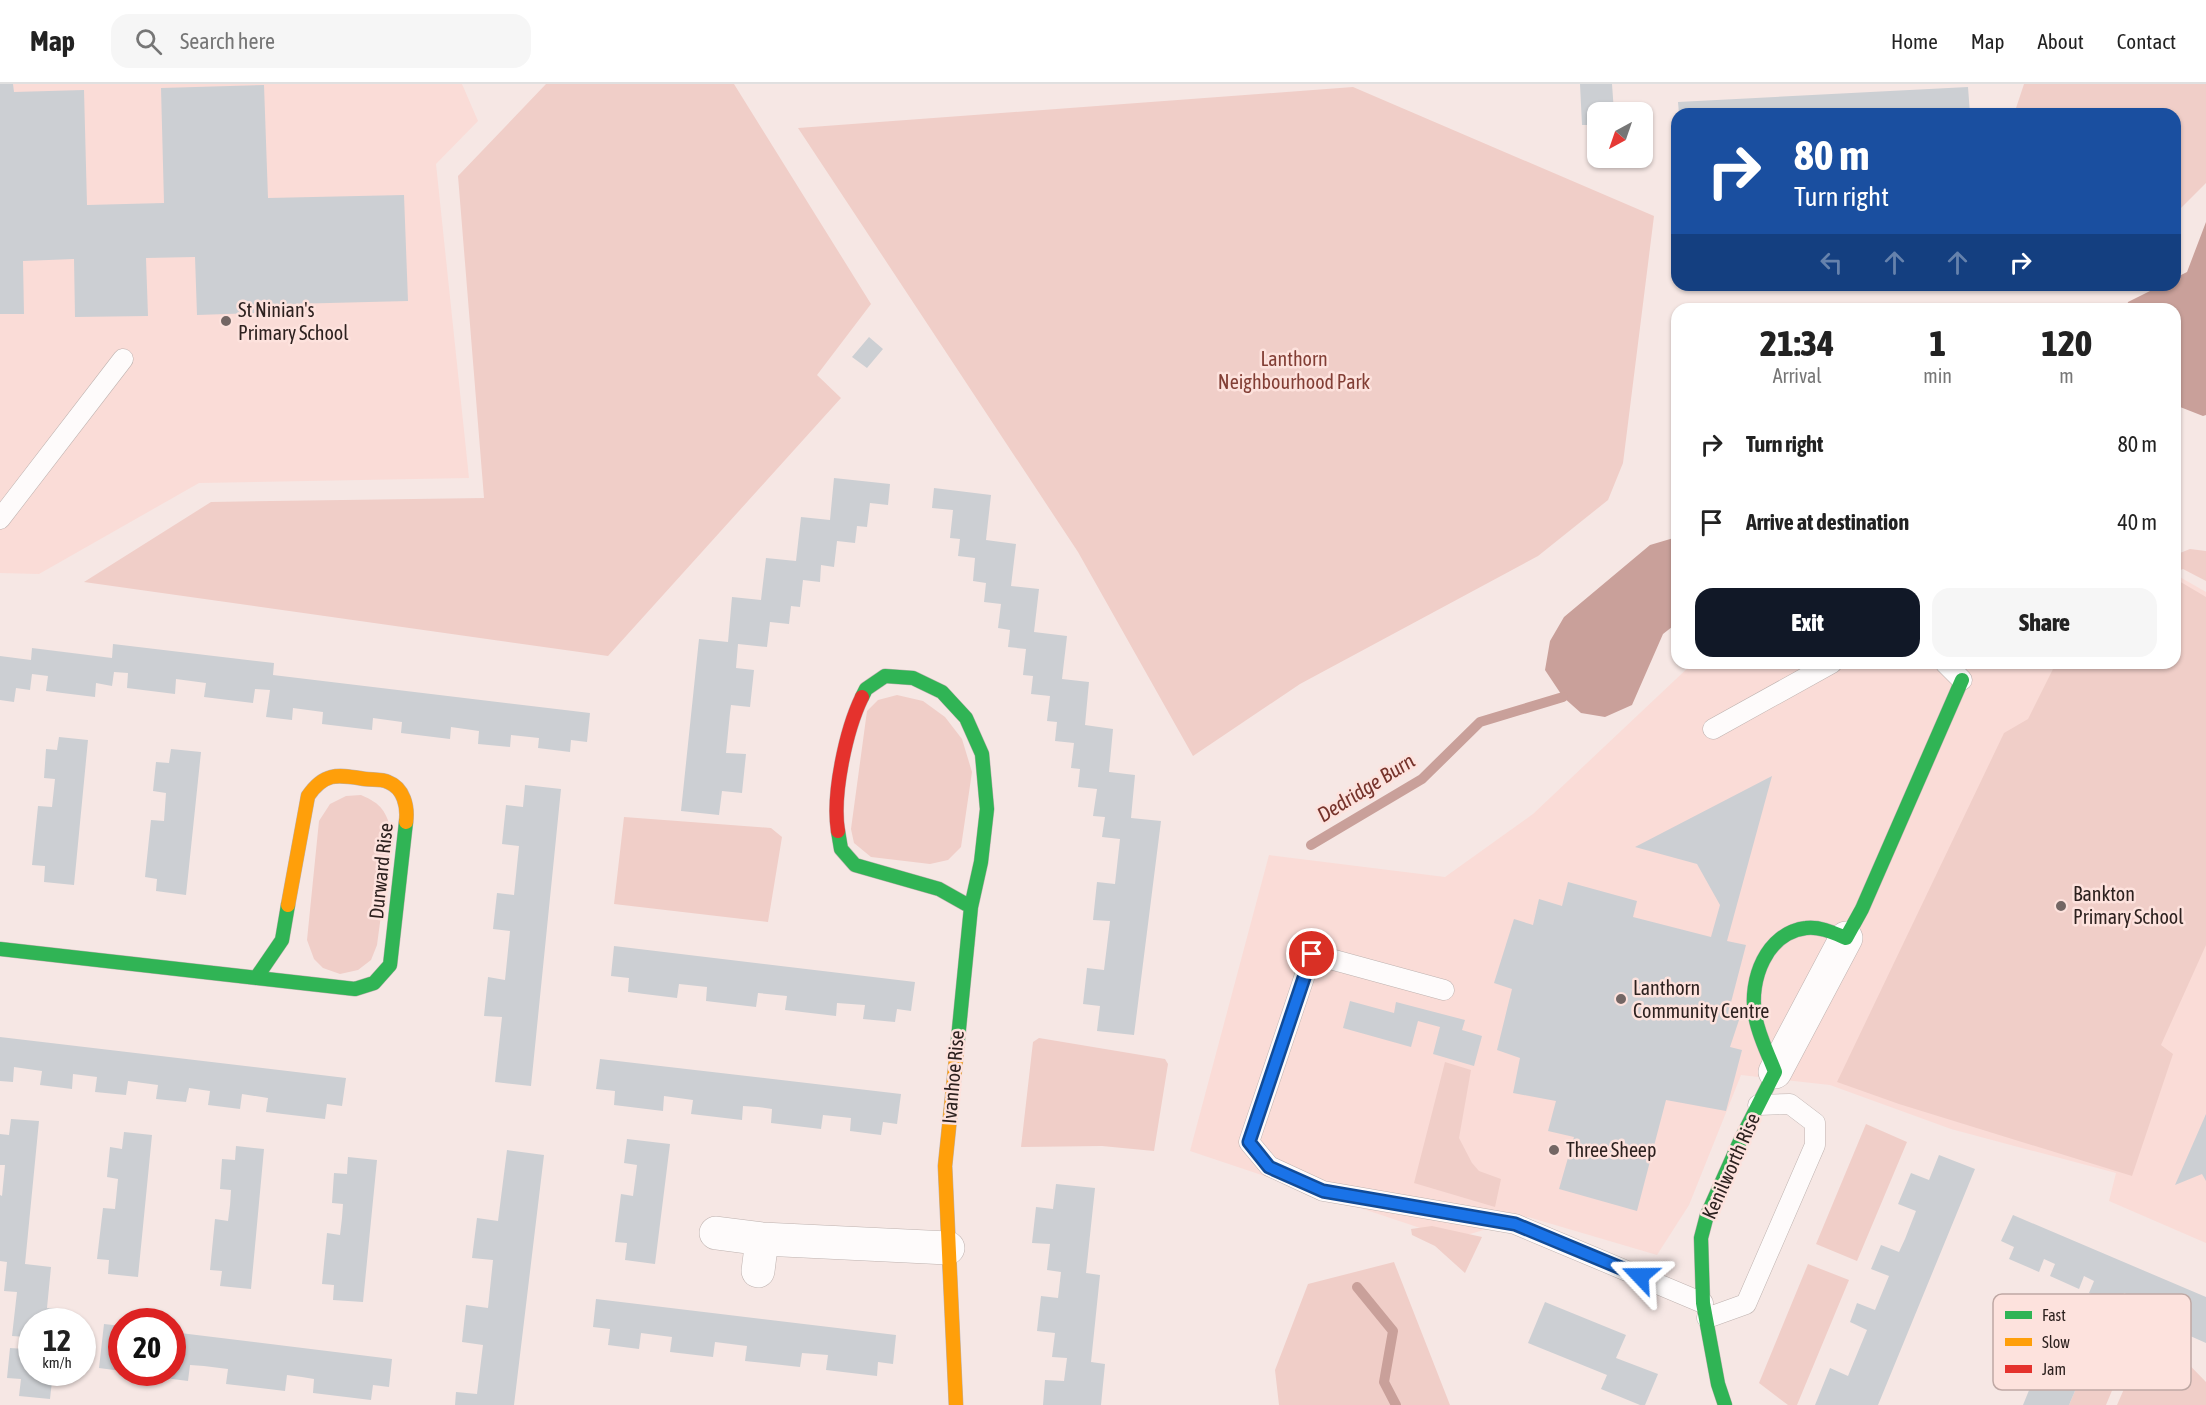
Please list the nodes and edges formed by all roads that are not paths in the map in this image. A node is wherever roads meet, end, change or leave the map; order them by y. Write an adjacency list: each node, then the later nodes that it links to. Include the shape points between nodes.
1 (123, 359): 2 (lane)
2 (0, 519)
3 (1821, 669): 6 (lane)
4 (1951, 669): 5 (lane)
5 (1962, 680): 8 (street, Kenilworth Rise)
6 (1713, 729)
7 (970, 907): 7 (street, Ivanhoe Rise, via 939,889 855,865 841,849 836,818 843,754 854,713 866,689 885,676 913,678 942,692 966,718 982,754 987,809 981,862); 16 (street, Ivanhoe Rise, via 945,1166)
8 (1846, 938): 12 (street, Kenilworth Rise); 12 (street, via 1806,928 1787,933 1769,950 1758,972 1754,1000 1755,1016)
9 (0, 949): 10 (street, Durward Rise)
10 (256, 978): 10 (street, Durward Rise, via 282,940 308,796 316,784 336,775 389,782 402,793 407,812 390,965 374,983 355,989)
11 (1444, 990): 18 (lane, via 1312,954 1249,1142 1269,1167 1323,1191 1515,1224)
12 (1775, 1071): 13 (street, Kenilworth Rise)
13 (1758, 1105): 18 (street, Kenilworth Rise, via 1707,1215 1701,1238); 18 (lane, via 1790,1104 1815,1123 1815,1144 1746,1304)
14 (716, 1233): 15 (street)
15 (762, 1239): 16 (street); 17 (street)
16 (948, 1248): 19 (street, Ivanhoe Rise)
17 (758, 1271)
18 (1705, 1311): 20 (street, Kenilworth Rise)
19 (956, 1405)
20 (1725, 1405)

